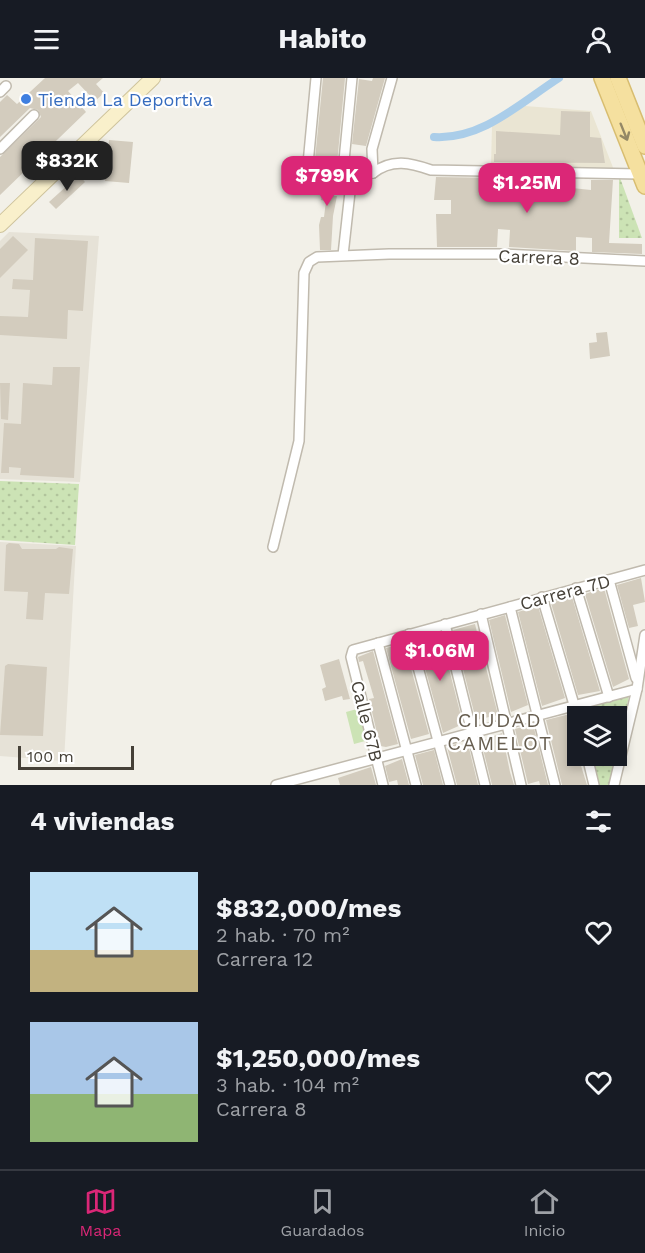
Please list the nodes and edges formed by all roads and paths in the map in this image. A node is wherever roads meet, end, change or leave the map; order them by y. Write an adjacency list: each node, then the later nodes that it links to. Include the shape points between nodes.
1 (153, 78): 15 (main road)
2 (316, 78): 8 (street)
3 (352, 78): 12 (street)
4 (392, 78): 13 (street, via 372,149)
5 (602, 78): 14 (main road, one-way to 14)
6 (618, 78): 10 (main road)
7 (301, 111): 8 (street)
8 (312, 112): 12 (street, via 308,164)
9 (34, 115): 11 (street)
10 (645, 146)
11 (0, 149)
12 (347, 173): 13 (street); 16 (street)
13 (373, 173): 14 (street, via 382,166 403,162 431,170)
14 (643, 180)
15 (0, 225)
16 (343, 255): 17 (street, Carrera 8); 18 (street, Carrera 8, via 317,258 309,262 304,273 299,441)
17 (645, 261)
18 (273, 547)
19 (645, 570): 20 (street, Carrera 7D)
20 (609, 580): 21 (street, Carrera 7D); 30 (street)
21 (576, 588): 22 (street, Carrera 7D); 31 (street)
22 (542, 597): 23 (street, Carrera 7D); 32 (street)
23 (510, 607): 24 (street, Carrera 7D); 34 (street)
24 (481, 614): 25 (street, Carrera 7D); 35 (street)
25 (445, 624): 26 (street, Carrera 7D); 36 (street)
26 (409, 634): 28 (street, Carrera 7D); 37 (street)
27 (645, 635): 30 (street)
28 (378, 643): 29 (street, Carrera 7D, via 353,650); 38 (street)
29 (351, 657): 39 (street, Calle 67B)
30 (637, 687): 31 (street); 49 (street)
31 (609, 697): 32 (street)
32 (575, 706)
33 (567, 708): 34 (street)
34 (536, 717): 35 (street); 47 (street)
35 (506, 726): 36 (street); 46 (street)
36 (472, 734): 37 (street); 45 (street)
37 (440, 742): 38 (street); 44 (street)
38 (406, 751): 39 (street); 43 (street)
39 (377, 759): 41 (street); 42 (street, Calle 67B)
40 (589, 766): 48 (street)
41 (276, 785)
42 (383, 785)
43 (416, 785)
44 (450, 785)
45 (485, 785)
46 (521, 785)
47 (555, 785)
48 (594, 785)
49 (614, 785)

